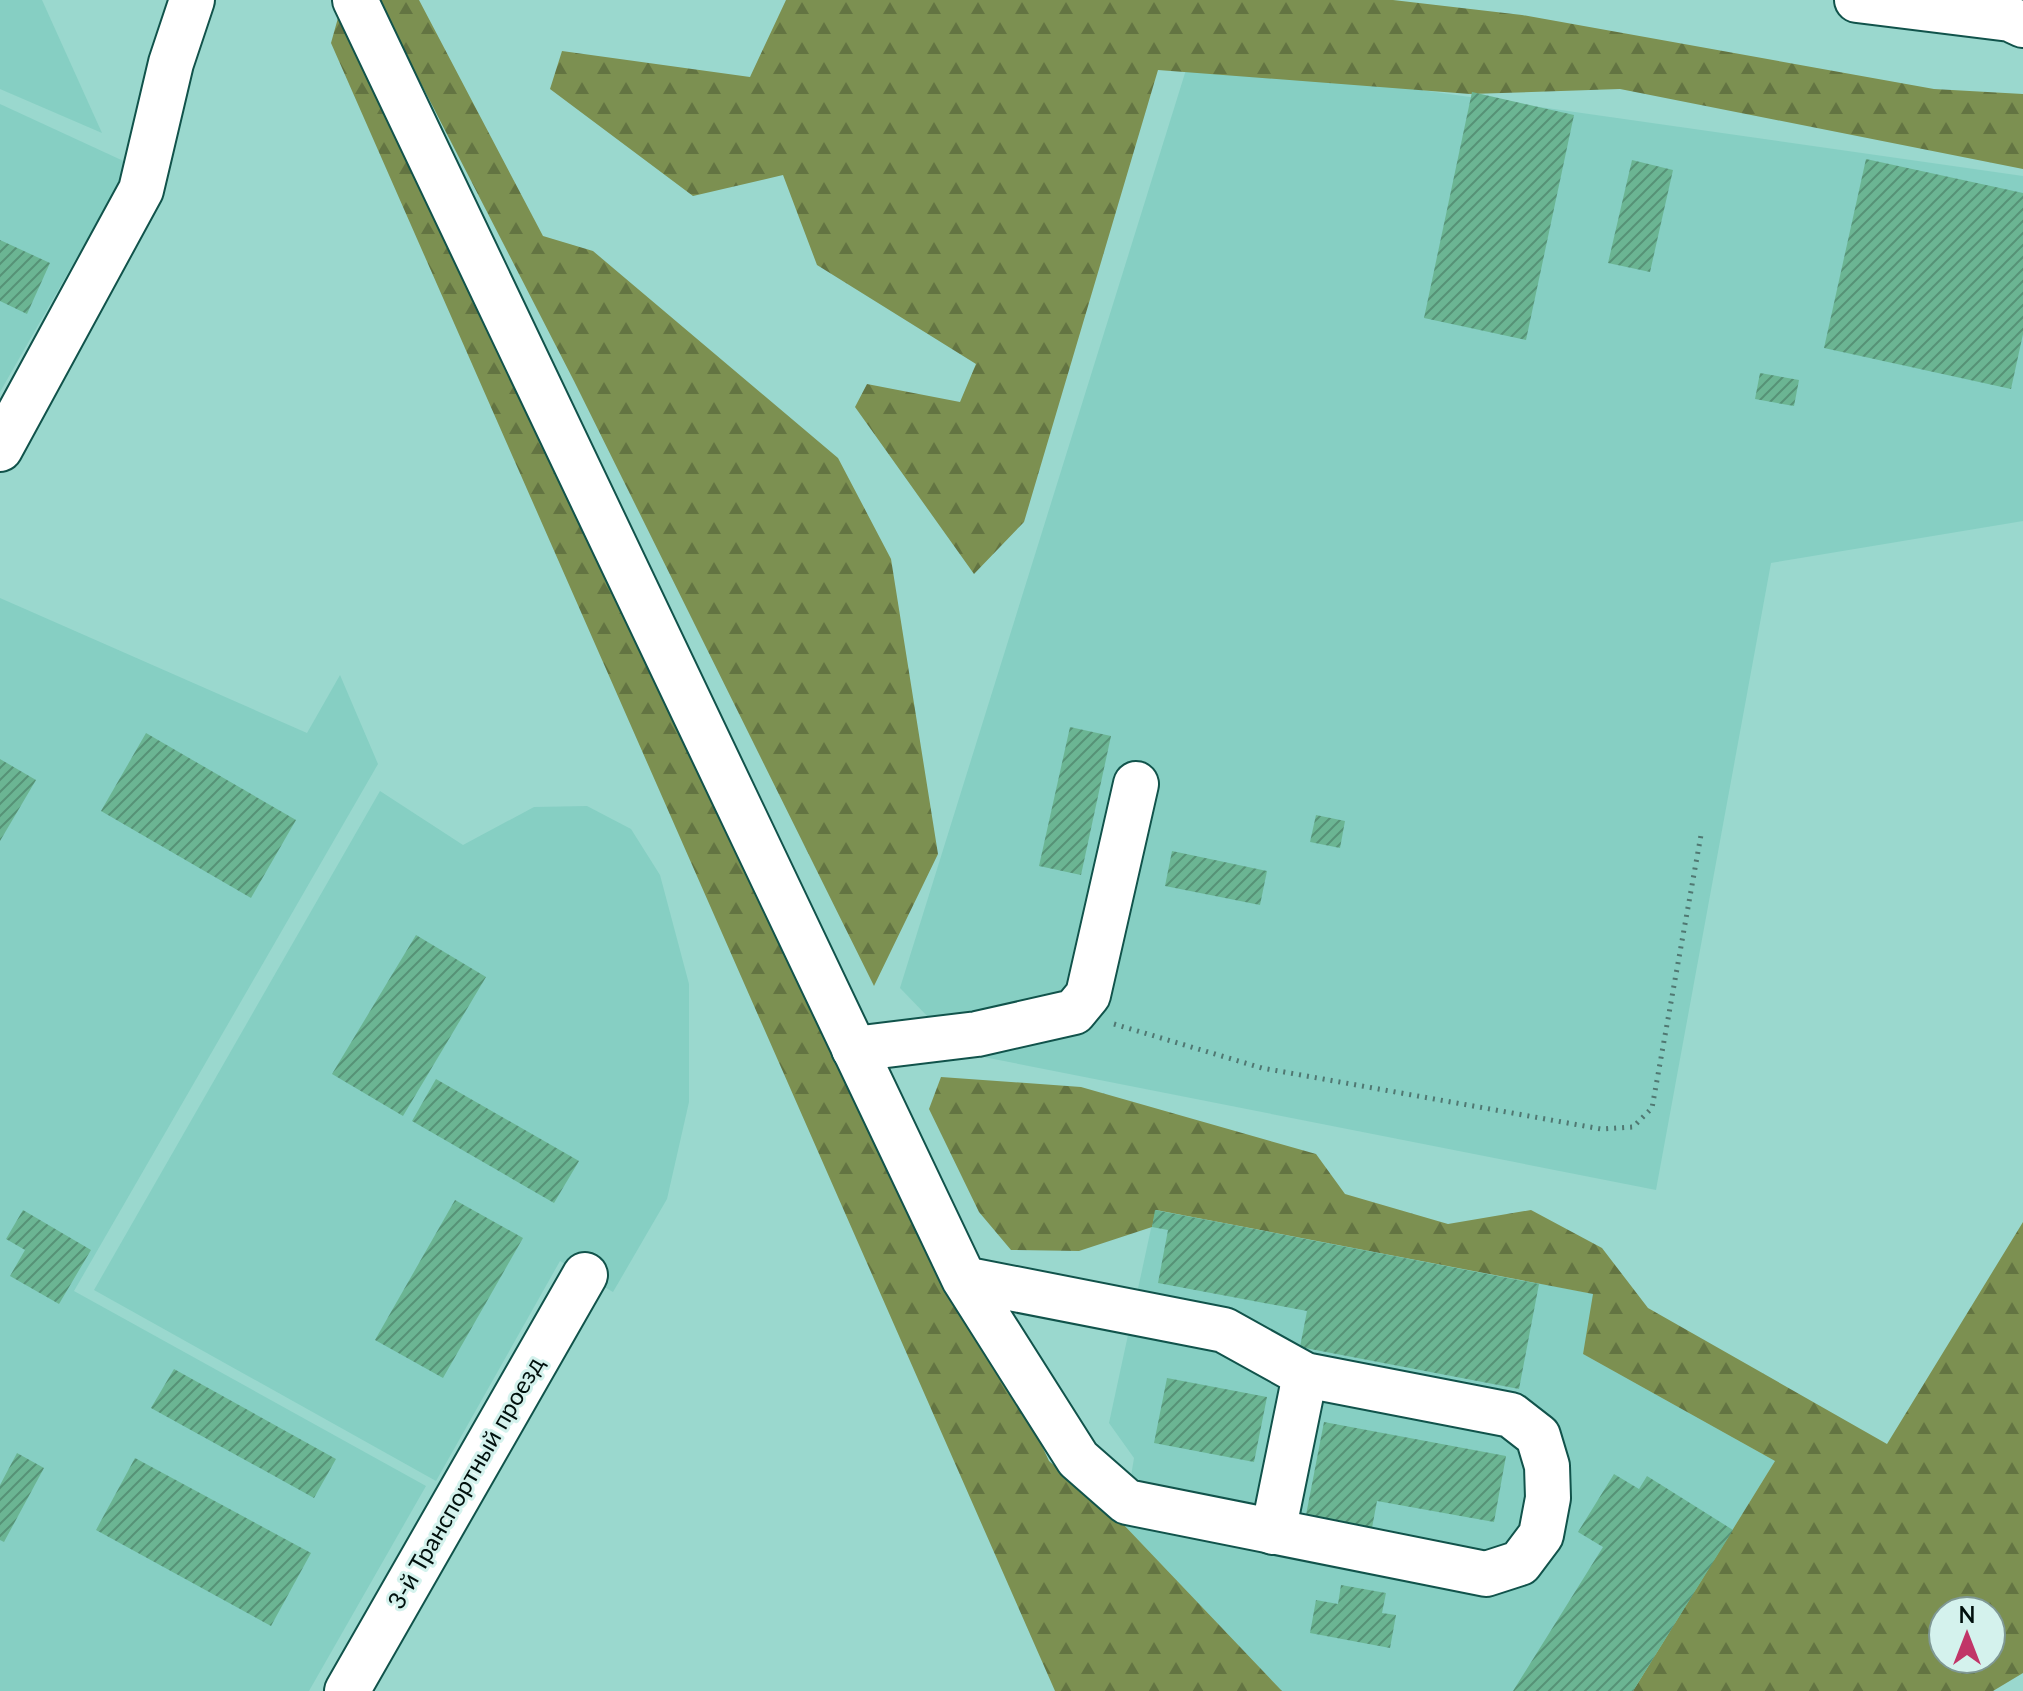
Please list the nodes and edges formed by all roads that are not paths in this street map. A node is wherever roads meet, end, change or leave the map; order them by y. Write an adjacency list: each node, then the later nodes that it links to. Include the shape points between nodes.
1 (192, 0): 5 (street, via 141,190)
2 (355, 0): 7 (street)
3 (1857, 0): 4 (street)
4 (2023, 25)
5 (0, 449)
6 (1136, 784): 7 (street, via 1088,995 1074,1012 977,1034)
7 (854, 1049): 9 (street)
8 (585, 1275): 12 (street, 3-й Транспортный проезд)
9 (964, 1279): 10 (street, via 1224,1330); 11 (street, via 1078,1459 1127,1502)
10 (1305, 1375): 11 (street); 11 (street, via 1511,1415 1538,1436 1547,1466 1541,1535 1520,1563 1486,1574)
11 (1273, 1532)
12 (347, 1691)

